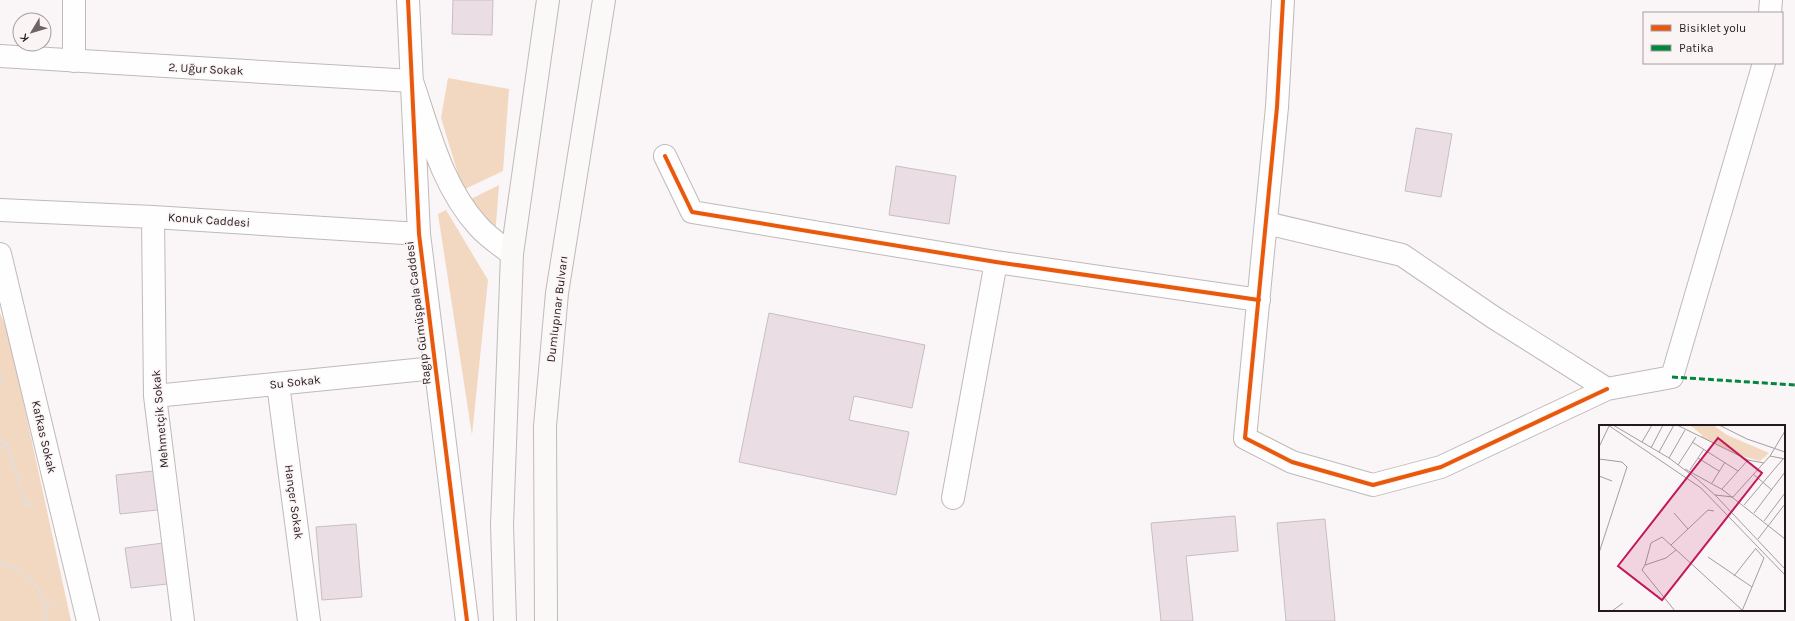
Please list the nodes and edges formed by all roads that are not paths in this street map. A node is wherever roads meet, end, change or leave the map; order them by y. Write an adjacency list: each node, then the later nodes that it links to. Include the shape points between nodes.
1 (74, 0): 9 (street)
2 (408, 0): 11 (street, Ragıp Gümüşpala Caddesi)
3 (548, 0): 18 (main road)
4 (604, 0): 31 (main road, Dumlupınar Bulvarı, via 557,293 545,426)
5 (1283, 0): 15 (street, via 1277,107)
6 (1771, 0): 7 (street)
7 (1770, 12)
8 (0, 56): 9 (street, 2. Uğur Sokak)
9 (74, 61): 11 (street, 2. Uğur Sokak)
10 (1764, 64): 23 (street, via 1672,376)
11 (412, 81): 16 (street, Ragıp Gümüşpala Caddesi); 18 (street, via 440,165 458,201 479,228)
12 (665, 156): 19 (street, via 692,212)
13 (0, 210): 14 (street, Konuk Caddesi)
14 (153, 217): 16 (street, Konuk Caddesi); 24 (street, Mehmetçik Sokak)
15 (1266, 224): 20 (street); 23 (street, via 1402,255 1493,317)
16 (419, 234): 21 (street, Ragıp Gümüşpala Caddesi)
17 (0, 254): 26 (street, Kafkas Sokak)
18 (512, 254): 30 (main road, via 502,525)
19 (996, 262): 20 (street); 25 (street)
20 (1259, 300): 23 (street, via 1245,438 1292,462 1373,485 1441,467)
21 (435, 368): 22 (street, Su Sokak); 29 (street, Ragıp Gümüşpala Caddesi)
22 (278, 384): 24 (street, Su Sokak); 28 (street, Hançer Sokak)
23 (1607, 389)
24 (155, 396): 27 (street, Mehmetçik Sokak)
25 (953, 498)
26 (88, 621)
27 (183, 621)
28 (310, 621)
29 (467, 621)
30 (505, 621)
31 (546, 621)

